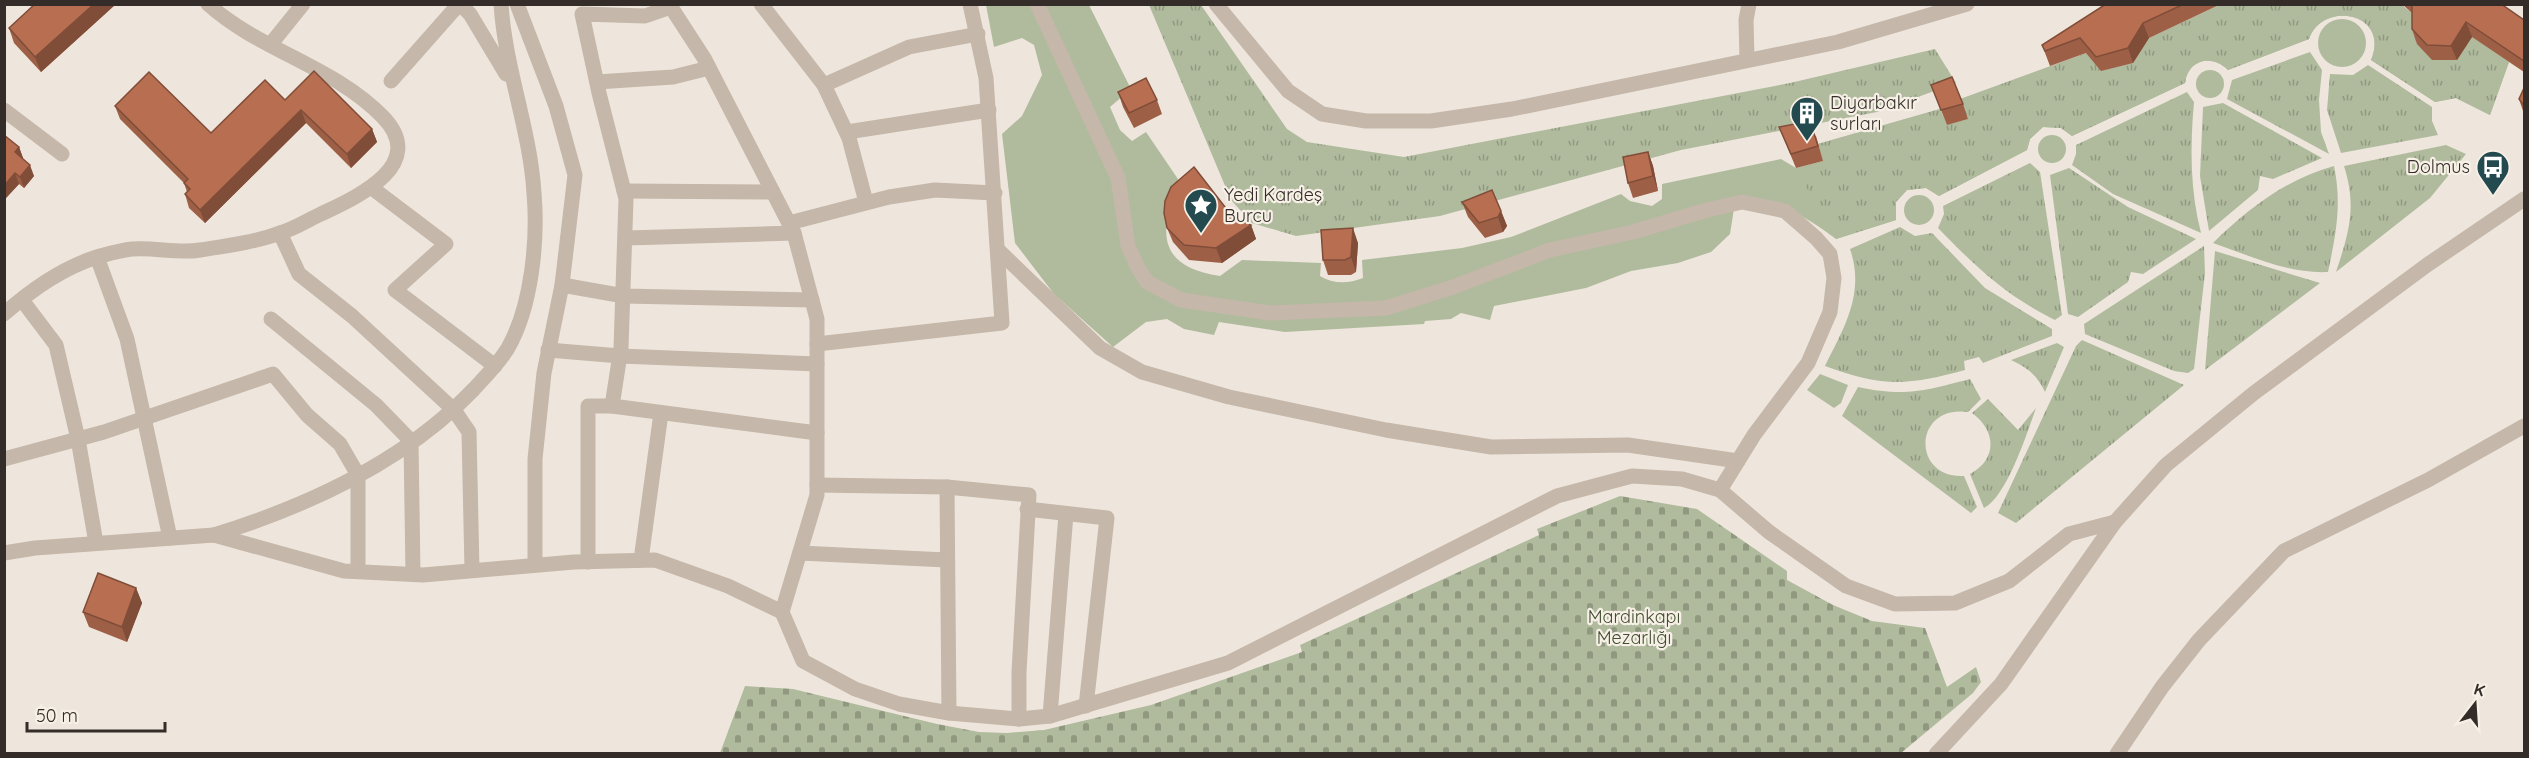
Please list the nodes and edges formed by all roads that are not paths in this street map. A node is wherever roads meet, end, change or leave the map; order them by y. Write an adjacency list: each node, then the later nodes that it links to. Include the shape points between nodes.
1 (303, 4): 14 (street)
2 (459, 4): 17 (street); 20 (street, via 470,14)
3 (501, 4): 20 (street, via 506,55)
4 (517, 4): 36 (street, via 556,106 575,175)
5 (761, 4): 19 (street)
6 (970, 4): 13 (street)
7 (1036, 4): 56 (street, via 1118,178 1128,246 1138,268 1147,282 1181,300 1270,313 1371,310 1453,287 1550,250 1633,232 1707,210 1742,202 1785,211 1830,254 1834,278 1830,312 1808,363)
8 (1216, 4): 15 (street, via 1288,91 1322,114 1366,121 1431,121 1512,109)
9 (1749, 4): 15 (street)
10 (1964, 5): 15 (street, via 1838,42)
11 (670, 6): 16 (street); 18 (street, via 645,16 582,15)
12 (219, 8): 14 (street)
13 (978, 34): 19 (street, via 909,47); 22 (street)
14 (270, 45): 25 (street, via 330,76 383,117 396,134 397,154 390,171)
15 (1747, 60)
16 (709, 68): 18 (street, via 674,77); 27 (street)
17 (391, 81)
18 (597, 82): 26 (street)
19 (824, 85): 23 (street)
20 (515, 88): 46 (street, via 534,192 535,242 526,299 508,347)
21 (4, 110): 24 (street)
22 (989, 110): 23 (street); 28 (street)
23 (847, 132): 30 (street)
24 (62, 154)
25 (372, 188): 32 (street); 46 (street, via 446,244 395,290)
26 (624, 191): 27 (street); 33 (street)
27 (773, 192): 31 (street)
28 (995, 193): 30 (street, via 935,190); 34 (street)
29 (2524, 199): 63 (street, via 2427,264 2228,413 2166,465)
30 (866, 202): 31 (street)
31 (791, 228): 33 (street); 39 (street)
32 (280, 233): 35 (street, via 198,251 132,249); 48 (street, via 299,274 352,316)
33 (627, 238): 37 (street)
34 (999, 250): 42 (street, via 1002,323); 56 (street, via 1100,348 1142,372 1229,397 1491,447 1628,445)
35 (97, 257): 38 (street, via 60,272); 50 (street, via 127,339)
36 (562, 285): 37 (street); 43 (street)
37 (624, 296): 39 (street); 44 (street)
38 (22, 300): 40 (street); 53 (street, via 56,345)
39 (812, 300): 42 (street)
40 (4, 314)
41 (271, 319): 54 (street, via 376,405)
42 (817, 344): 45 (street)
43 (548, 350): 44 (street); 72 (street, via 535,459)
44 (620, 356): 45 (street); 47 (street)
45 (817, 364): 52 (street)
46 (495, 366): 48 (street)
47 (612, 406): 49 (street); 71 (street, via 588,406)
48 (454, 410): 54 (street); 73 (street, via 469,432)
49 (662, 413): 52 (street); 69 (street)
50 (143, 419): 53 (street); 57 (street, via 273,374 308,415 340,444); 65 (street)
51 (2524, 426): 82 (street, via 2427,480 2284,551 2199,640)
52 (817, 434): 58 (street)
53 (78, 439): 55 (street); 66 (street)
54 (411, 441): 57 (street); 75 (street)
55 (4, 459)
56 (1738, 461): 60 (street)
57 (358, 475): 64 (street, via 338,488 262,520); 74 (street)
58 (817, 485): 59 (street); 68 (street)
59 (947, 487): 61 (street, via 1029,495); 70 (street)
60 (1720, 489): 63 (street, via 1769,532 1846,586 1895,604 1955,603 2009,580 2069,534); 77 (street, via 1682,479 1632,476 1557,496 1228,663)
61 (1027, 509): 62 (street); 80 (street)
62 (1066, 514): 77 (street, via 1107,519); 79 (street)
63 (2115, 522): 81 (street, via 2001,684)
64 (214, 535): 65 (street); 74 (street, via 333,568)
65 (170, 538): 66 (street)
66 (96, 543): 67 (street)
67 (5, 550)
68 (800, 553): 70 (street); 76 (street)
69 (641, 560): 71 (street); 76 (street, via 655,560 728,586)
70 (946, 560): 78 (street)
71 (588, 562): 72 (street)
72 (535, 565): 73 (street)
73 (472, 570): 75 (street)
74 (358, 571): 75 (street)
75 (413, 574)
76 (782, 612): 78 (street, via 803,661 855,689 899,704)
77 (1086, 706): 79 (street)
78 (949, 713): 80 (street)
79 (1050, 716): 80 (street)
80 (1019, 719)
81 (1936, 753)
82 (2117, 753)

